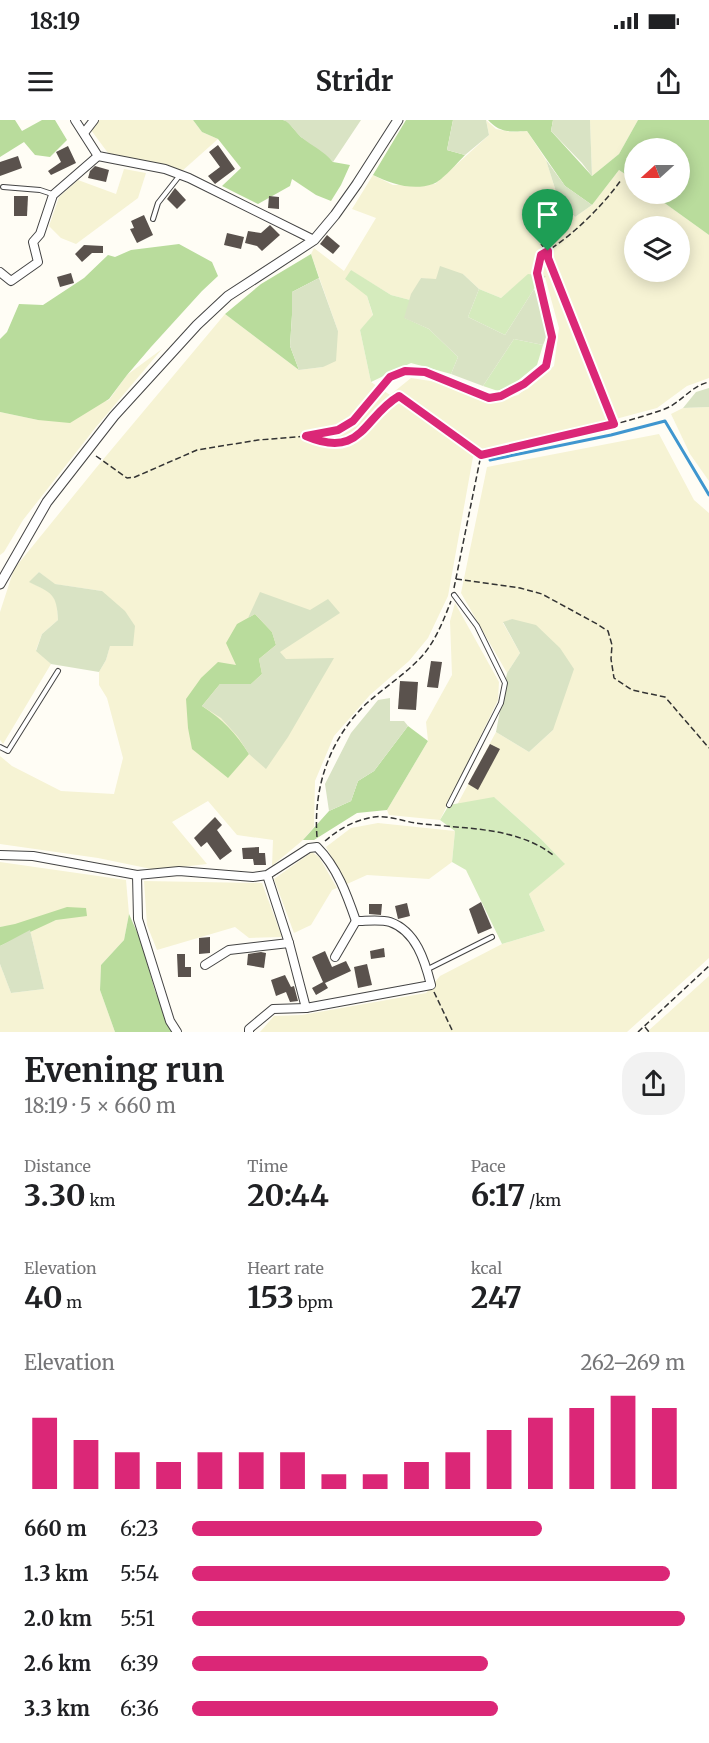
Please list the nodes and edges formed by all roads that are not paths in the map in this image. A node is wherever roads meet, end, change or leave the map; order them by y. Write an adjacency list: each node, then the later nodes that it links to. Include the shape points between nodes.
1 (75, 120): 4 (street)
2 (94, 120): 4 (street)
3 (398, 120): 10 (street, via 357,184)
4 (84, 133): 5 (street)
5 (98, 156): 6 (street); 8 (street)
6 (180, 175): 9 (lane, via 158,203); 10 (street)
7 (3, 187): 8 (lane)
8 (53, 195): 11 (street, via 40,234 33,242 38,262 11,281)
9 (153, 219)
10 (314, 240): 12 (street, via 228,296 197,325 114,416 47,502)
11 (0, 272)
12 (0, 584)
13 (453, 595): 16 (lane, via 477,626 505,683 501,703)
14 (58, 671): 15 (lane, via 8,751)
15 (0, 747)
16 (449, 805)
17 (0, 855): 18 (street, via 33,856)
18 (136, 874): 19 (street, via 178,871); 27 (street, via 138,919)
19 (267, 875): 20 (street, via 309,848 317,847 327,857); 22 (street)
20 (356, 921): 23 (street); 25 (street, via 389,922 407,932)
21 (492, 937): 25 (lane)
22 (289, 943): 24 (street, via 229,950); 26 (street)
23 (335, 957)
24 (205, 965)
25 (427, 970): 26 (street, via 430,984)
26 (306, 1008): 28 (street, via 273,1009)
27 (177, 1032)
28 (249, 1032)

